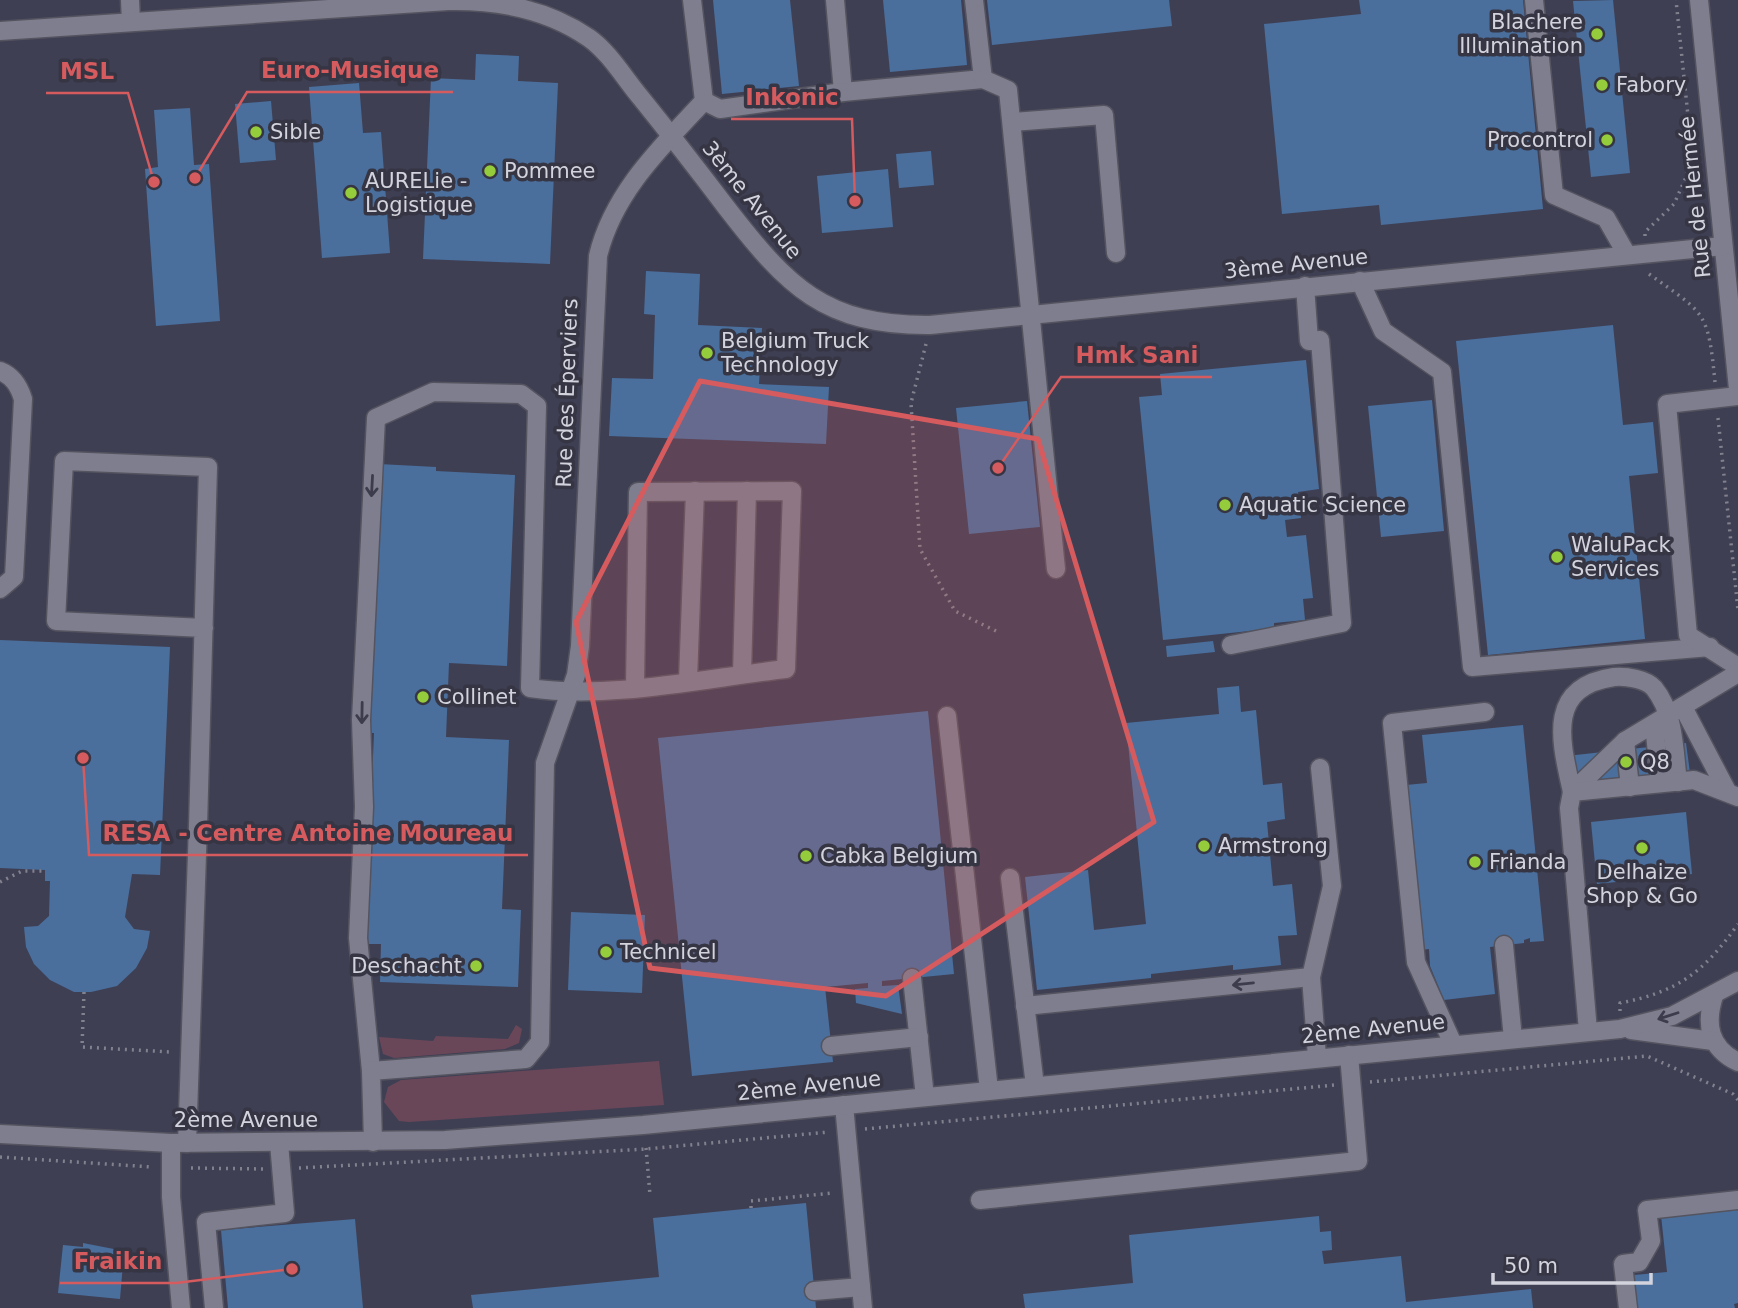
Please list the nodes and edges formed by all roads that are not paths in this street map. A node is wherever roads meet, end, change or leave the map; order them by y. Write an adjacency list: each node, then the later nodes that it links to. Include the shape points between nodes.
1 (130, 0): 8 (street)
2 (692, 0): 12 (street)
3 (835, 0): 11 (street)
4 (974, 0): 10 (street)
5 (1534, 0): 17 (street, via 1554,195 1606,218)
6 (1699, 0): 15 (street, Rue de Hermée)
7 (529, 5): 8 (street, 3ème Avenue, via 448,1); 14 (street, 3ème Avenue, via 590,39)
8 (131, 22): 9 (street, 3ème Avenue)
9 (0, 31)
10 (983, 79): 11 (street); 13 (street, via 1008,90)
11 (843, 92): 12 (street, via 720,109)
12 (704, 101): 14 (street, Rue des Éperviers)
13 (1012, 122): 16 (street, via 1104,115); 21 (street)
14 (671, 136): 21 (street, 3ème Avenue, via 771,264 792,285 843,313 901,325); 37 (street, Rue des Éperviers, via 614,208 598,256 576,675)
15 (1723, 246): 17 (street, 3ème Avenue); 18 (street, Rue de Hermée)
16 (1116, 253)
17 (1627, 255): 19 (street, 3ème Avenue)
18 (1732, 274): 23 (street, Rue de Hermée)
19 (1360, 281): 20 (street, 3ème Avenue); 31 (street, via 1383,331 1442,372 1472,667)
20 (1305, 286): 21 (street, 3ème Avenue); 30 (street, via 1310,341 1320,340 1342,623)
21 (1032, 314): 27 (street)
22 (0, 371): 28 (street, via 19,387 23,399 14,577)
23 (1738, 389)
24 (1738, 396): 31 (street, via 1667,404 1688,635)
25 (695, 491): 26 (street); 35 (street); 36 (street, via 638,492)
26 (747, 491): 34 (street); 34 (street, via 792,491 786,669)
27 (1056, 569)
28 (0, 589)
29 (204, 628): 29 (street, via 208,467 64,461 56,621); 71 (street, via 191,1053)
30 (1231, 645)
31 (1710, 647): 32 (street)
32 (1738, 667)
33 (1738, 673): 39 (street)
34 (742, 674): 35 (street)
35 (688, 680): 36 (street)
36 (635, 687): 37 (street)
37 (570, 694): 64 (street, Rue des Éperviers, via 545,763 540,1042 526,1059); 64 (street, one-way to 64, via 530,688 537,406 521,394 433,392 376,418 361,720 364,807 358,938)
38 (1485, 712): 59 (street, via 1392,723 1416,962)
39 (1669, 715): 41 (street); 43 (street); 45 (street, via 1653,687 1638,680 1595,680 1579,688 1567,703 1561,723); 46 (street)
40 (947, 716): 66 (street)
41 (1625, 741): 44 (street); 45 (street)
42 (1320, 768): 50 (street, via 1332,886)
43 (1669, 783): 44 (street); 46 (street, via 1694,780)
44 (1630, 787): 45 (street)
45 (1572, 792): 55 (street, via 1569,808)
46 (1732, 794)
47 (1010, 878): 53 (street)
48 (1504, 945): 57 (street)
49 (1738, 966): 52 (street)
50 (1311, 977): 53 (street, one-way to 53); 62 (street)
51 (912, 978): 56 (street)
52 (1725, 988): 54 (street, 2ème Avenue, one-way to 54, via 1672,1016); 58 (street, via 1708,1027)
53 (1025, 1006): 65 (street)
54 (1620, 1029): 55 (street, 2ème Avenue); 58 (street, 2ème Avenue)
55 (1588, 1031): 57 (street, 2ème Avenue)
56 (919, 1037): 60 (street); 67 (street)
57 (1513, 1039): 59 (street, 2ème Avenue)
58 (1713, 1041): 63 (street)
59 (1453, 1045): 61 (street, 2ème Avenue)
60 (831, 1046)
61 (1349, 1055): 62 (street, 2ème Avenue); 73 (street, via 1358,1161)
62 (1317, 1058): 65 (street, 2ème Avenue)
63 (1738, 1062)
64 (372, 1071): 70 (street)
65 (1035, 1086): 66 (street, 2ème Avenue)
66 (989, 1090): 67 (street, 2ème Avenue)
67 (925, 1097): 68 (street, 2ème Avenue)
68 (844, 1105): 70 (street, 2ème Avenue, via 643,1125); 75 (street)
69 (0, 1134): 71 (street, 2ème Avenue)
70 (373, 1142): 72 (street, 2ème Avenue)
71 (179, 1143): 72 (street, 2ème Avenue); 77 (street, via 171,1197)
72 (279, 1143): 78 (street, via 285,1213 206,1222)
73 (980, 1200)
74 (1738, 1200): 80 (street, via 1647,1210 1651,1241 1639,1262 1623,1264)
75 (861, 1287): 76 (street); 79 (street)
76 (814, 1290)
77 (181, 1308)
78 (214, 1308)
79 (863, 1308)
80 (1628, 1308)

